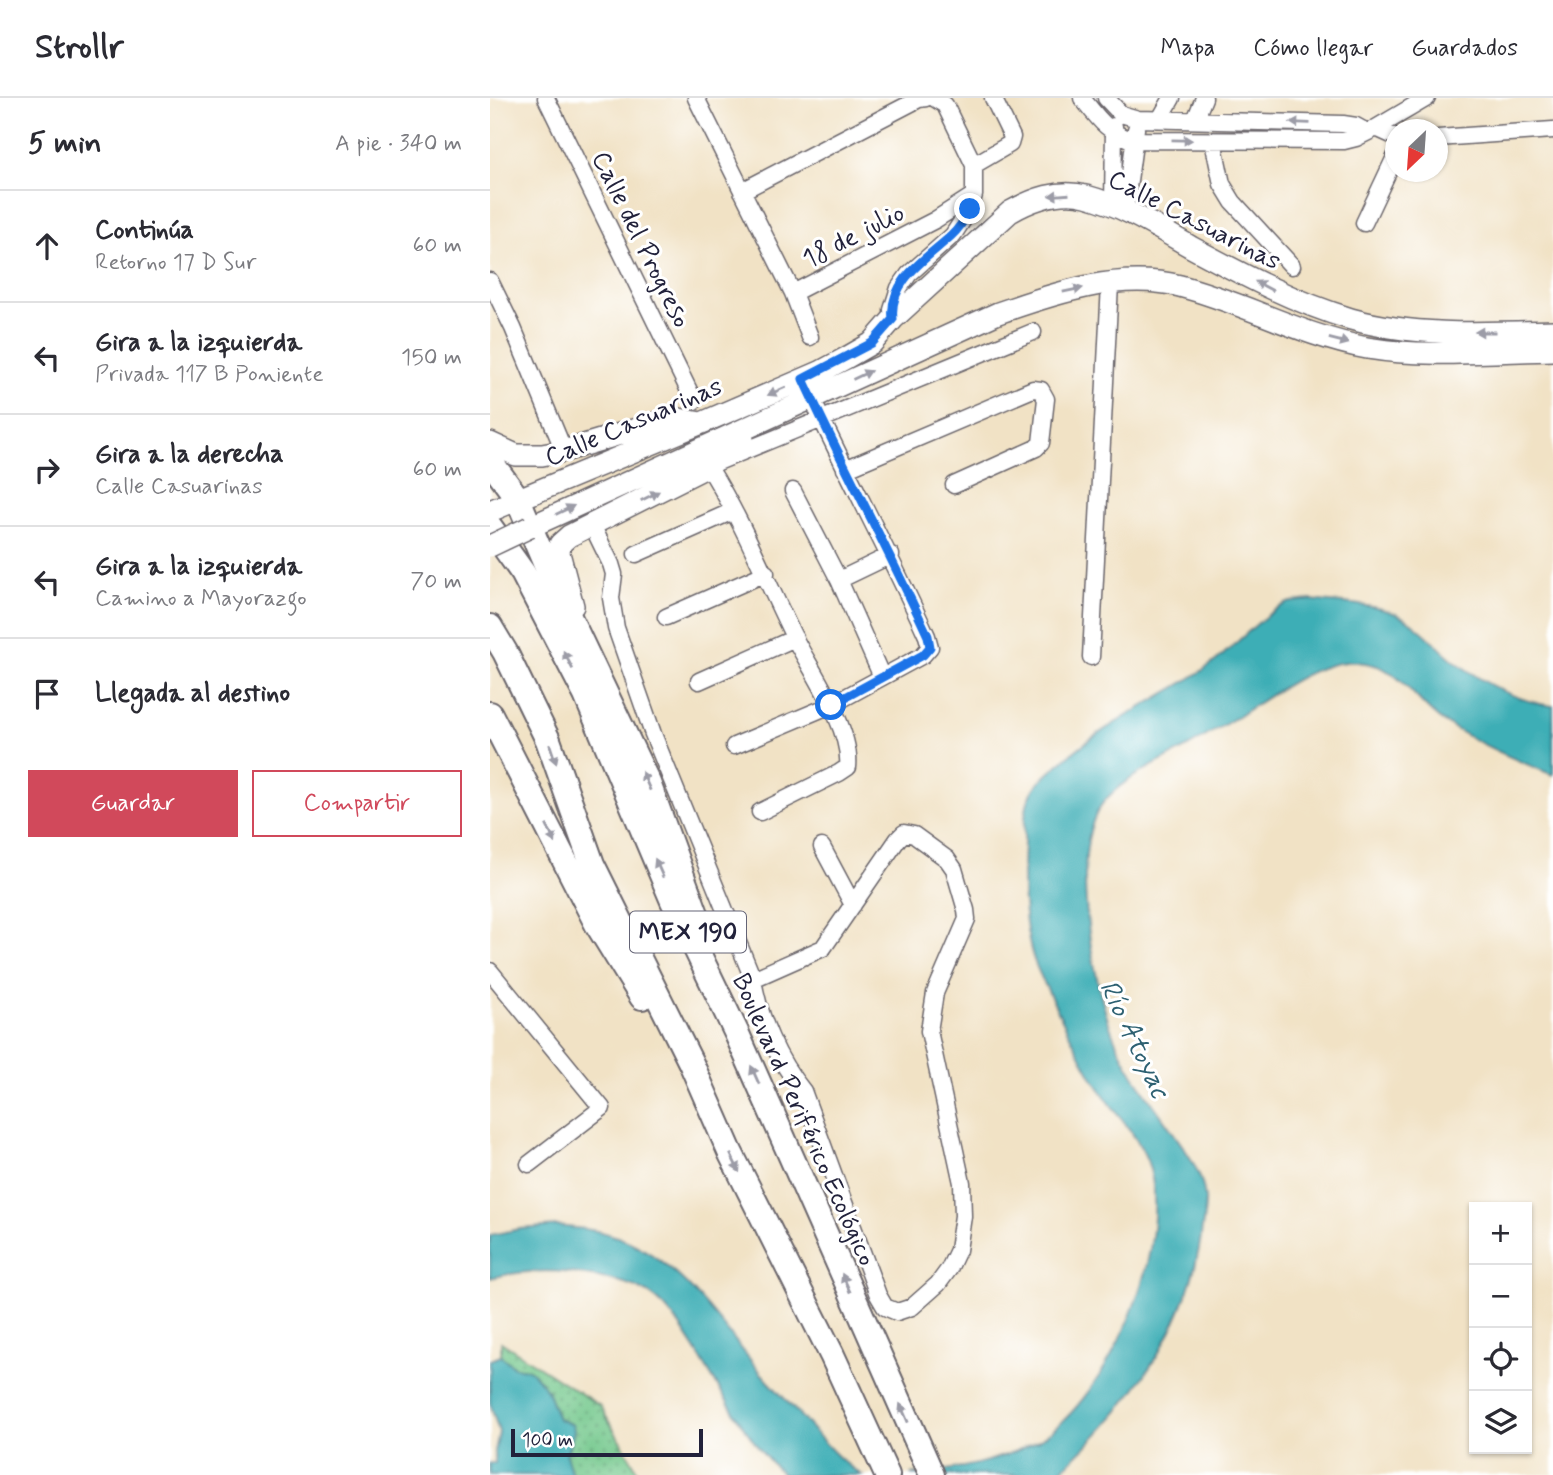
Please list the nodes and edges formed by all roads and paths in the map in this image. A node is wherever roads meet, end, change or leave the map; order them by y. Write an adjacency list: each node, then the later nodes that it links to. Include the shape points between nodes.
1 (546, 98): 41 (street, Calle del Progreso)
2 (696, 98): 23 (street)
3 (926, 98): 23 (street)
4 (934, 98): 21 (street, via 945,105)
5 (993, 98): 21 (street, via 1012,141)
6 (1082, 98): 16 (street)
7 (1172, 98): 12 (street)
8 (1204, 98): 13 (street)
9 (1427, 98): 14 (street)
10 (1111, 104): 11 (street); 16 (street)
11 (1138, 119): 12 (street); 19 (street)
12 (1160, 119): 13 (street)
13 (1195, 120): 14 (street, one-way to 13, via 1343,124)
14 (1371, 130): 17 (street); 20 (street, via 1344,141)
15 (1553, 130): 18 (street)
16 (1115, 134): 19 (street); 25 (street)
17 (1385, 134)
18 (1448, 137)
19 (1134, 140): 20 (street, one-way to 20); 25 (street)
20 (1213, 141): 27 (street, via 1222,184 1233,202)
21 (974, 165): 24 (street)
22 (1385, 177): 26 (street)
23 (742, 191): 30 (street)
24 (974, 195): 30 (street, 18 de julio); 33 (street, via 958,229 899,288)
25 (1119, 208): 31 (main road, Calle Casuarinas, one-way to 25); 33 (main road, Calle Casuarinas, one-way to 33, via 1085,195 1033,199 990,229)
26 (1364, 223)
27 (1292, 266)
28 (490, 281): 35 (street)
29 (1110, 284): 34 (main road, via 1179,286); 40 (main road, one-way to 29, via 998,313 1067,290); 67 (street)
30 (793, 293): 38 (street)
31 (1299, 301): 34 (main road, via 1297,317); 36 (main road, Calle Casuarinas, one-way to 31, via 1423,330 1355,320)
32 (490, 302): 35 (street)
33 (893, 319): 40 (main road, Calle Casuarinas, via 872,343)
34 (1275, 320): 39 (main road, one-way to 39, via 1332,339 1391,351)
35 (513, 327): 46 (street)
36 (1553, 331)
37 (1033, 332): 43 (street)
38 (810, 337)
39 (1553, 350)
40 (807, 389): 42 (main road); 43 (street); 44 (main road, Calle Casuarinas, one-way to 44)
41 (694, 401)
42 (768, 419): 48 (main road); 57 (main road, one-way to 42)
43 (821, 420): 48 (street); 49 (street)
44 (701, 424): 46 (main road, via 670,419); 52 (main road, Calle Casuarinas)
45 (490, 443): 46 (main road, via 516,455)
46 (564, 451)
47 (490, 461): 52 (highway)
48 (708, 466): 54 (street); 55 (main road, one-way to 48)
49 (845, 469): 50 (street, via 1033,389 1041,390 1046,399 1041,443 1036,449); 60 (street)
50 (954, 485)
51 (793, 491): 62 (street)
52 (517, 499): 53 (main road, Calle Casuarinas); 57 (highway)
53 (490, 511)
54 (733, 511): 59 (street); 61 (street)
55 (592, 525): 66 (main road, via 569,536 560,544 559,553); 79 (street, via 614,574 611,598 616,628 649,723)
56 (490, 527): 80 (highway, Boulevard Periférico Ecológico / MEX 190, one-way to 56, via 668,889 586,695 523,573)
57 (530, 527): 58 (main road, bridge); 66 (highway)
58 (490, 546)
59 (636, 554)
60 (891, 555): 62 (street); 68 (street, via 930,647)
61 (766, 573): 63 (street); 65 (street)
62 (839, 580): 68 (street)
63 (666, 617)
64 (490, 627): 81 (highway, MEX 190, one-way to 81, via 548,740 592,864)
65 (795, 638): 69 (street); 70 (street)
66 (583, 645): 80 (highway, one-way to 66, via 648,783)
67 (1091, 657)
68 (882, 677): 70 (street)
69 (699, 681)
70 (831, 705): 73 (street); 75 (street, via 849,755 848,766)
71 (490, 714): 74 (highway)
72 (490, 725): 74 (main road)
73 (734, 746)
74 (521, 773): 81 (highway, one-way to 81, via 597,924 646,1003)
75 (760, 812)
76 (822, 847): 77 (street)
77 (853, 905): 79 (street, via 823,948); 79 (street, via 904,833 947,859 966,910 967,919 935,993 929,1031 962,1183 963,1216 958,1250 949,1269 912,1307 897,1312 885,1307 878,1295 803,1091 782,1061 756,998)
78 (490, 971): 82 (street, via 602,1108)
79 (753, 979)
80 (737, 1034): 84 (highway, Boulevard Periférico Ecológico / MEX 190, one-way to 80)
81 (691, 1063): 83 (highway, MEX 190, one-way to 83)
82 (529, 1164)
83 (887, 1475)
84 (932, 1475)

